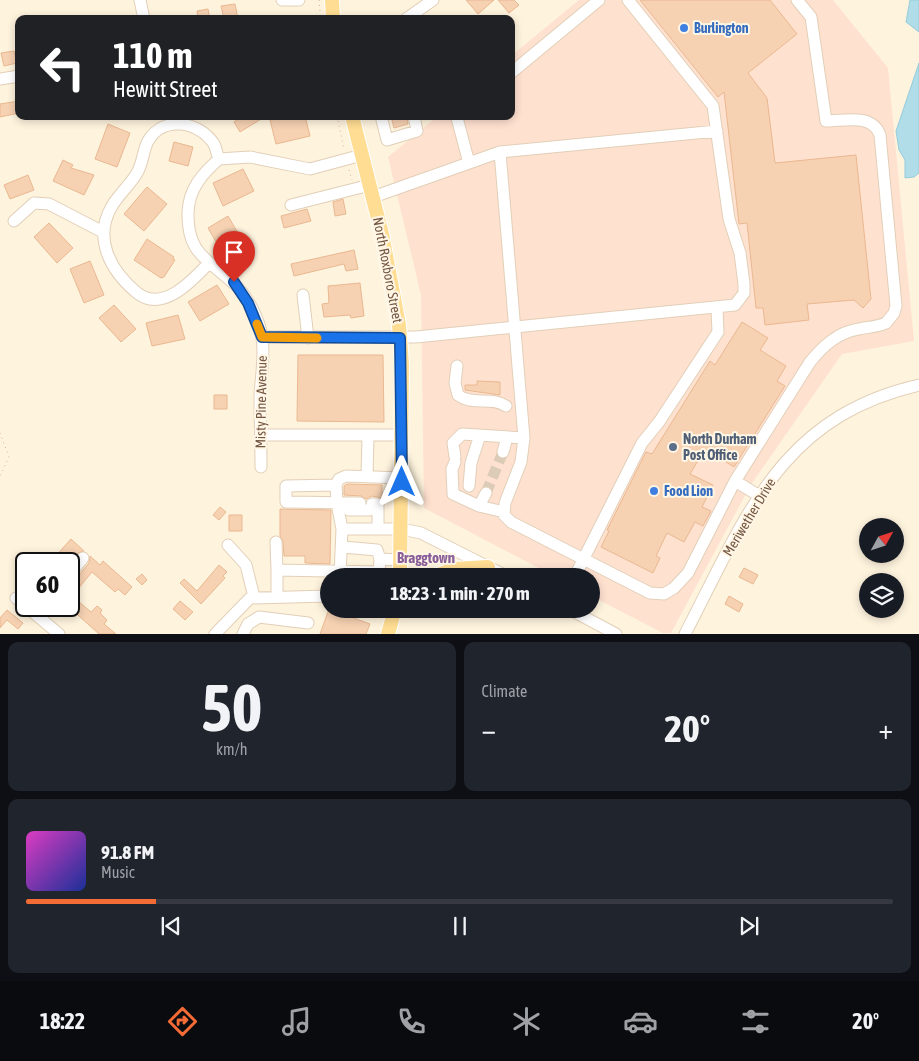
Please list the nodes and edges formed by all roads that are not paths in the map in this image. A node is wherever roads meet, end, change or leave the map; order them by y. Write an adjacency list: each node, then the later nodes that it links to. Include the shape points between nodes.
1 (140, 0): 9 (street)
2 (282, 0): 3 (street)
3 (296, 0)
4 (332, 0): 10 (main road)
5 (433, 0): 11 (street)
6 (599, 0): 12 (street)
7 (628, 0): 19 (street, via 713,106)
8 (797, 0): 48 (street, via 811,17 826,121 866,120 873,123 880,135 896,306 886,323 856,329 822,347)
9 (143, 15)
10 (332, 15)
11 (412, 15)
12 (515, 70)
13 (15, 77): 14 (street)
14 (0, 79)
15 (353, 120): 21 (main road, North Roxboro Street)
16 (382, 120): 17 (street, via 387,140 418,131)
17 (415, 120)
18 (458, 120): 23 (street)
19 (718, 131): 20 (street); 30 (street, via 728,220 740,253 744,293 735,306)
20 (500, 152): 23 (street); 31 (street)
21 (362, 155): 22 (street, via 310,169 250,157); 24 (main road, North Roxboro Street)
22 (219, 158): 27 (street, via 213,144 197,128 178,123 156,130 147,142 137,173 112,205); 28 (street, via 202,174 188,203 188,231)
23 (469, 163): 24 (street)
24 (371, 191): 25 (street); 34 (main road, North Roxboro Street, via 392,280)
25 (291, 205)
26 (14, 221): 27 (street, via 34,203 49,204)
27 (103, 232): 28 (street, via 104,249 113,266 138,294 151,299 181,290)
28 (209, 263): 32 (street, via 234,282 248,303)
29 (304, 295): 33 (street)
30 (716, 309): 31 (street); 65 (street, via 718,332 642,443)
31 (515, 328): 34 (street); 43 (street)
32 (262, 337): 33 (street); 38 (street, Misty Pine Avenue)
33 (308, 338): 34 (street)
34 (400, 338): 40 (main road, North Roxboro Street)
35 (457, 366): 37 (street, via 455,383 458,395 465,401 499,401)
36 (919, 385): 52 (street, Meriwether Drive, via 869,400 829,422 793,452)
37 (506, 406)
38 (261, 435): 39 (street); 45 (street, Misty Pine Avenue)
39 (368, 435): 40 (street); 46 (street)
40 (402, 435): 47 (main road, North Roxboro Street)
41 (480, 435): 42 (street); 50 (street, via 471,463); 54 (street, via 458,436 453,443 452,459 453,494)
42 (507, 437): 43 (street); 44 (street)
43 (524, 438): 55 (street)
44 (503, 452)
45 (261, 467)
46 (367, 476): 47 (street); 49 (street, via 346,476)
47 (402, 478): 58 (main road, North Roxboro Street)
48 (734, 481): 52 (street); 65 (street, via 688,573 664,594 650,593)
49 (336, 485): 53 (street); 53 (street, via 286,486 286,502)
50 (469, 486)
51 (486, 493): 54 (street)
52 (758, 495): 87 (street, Meriwether Drive)
53 (339, 503): 56 (street, via 344,510 370,510 367,504 378,504); 57 (street)
54 (479, 506): 55 (street)
55 (504, 512): 65 (street, via 511,522)
56 (378, 528): 57 (street); 58 (street)
57 (342, 529): 61 (street)
58 (402, 529): 64 (main road, North Roxboro Street); 67 (street, via 421,533)
59 (276, 542): 73 (street)
60 (228, 545): 77 (street, via 246,565)
61 (343, 547): 63 (street, via 377,550); 68 (street)
62 (83, 558): 66 (street)
63 (380, 559): 64 (street); 69 (street)
64 (401, 560): 70 (main road, North Roxboro Street)
65 (583, 560): 72 (street)
66 (80, 562)
67 (488, 567): 71 (main road)
68 (341, 568)
69 (379, 568)
70 (400, 568)
71 (471, 568)
72 (579, 568)
73 (277, 570): 74 (street); 75 (street)
74 (320, 573)
75 (278, 596): 76 (street); 77 (street)
76 (320, 596)
77 (256, 597): 83 (street, via 250,598)
78 (46, 617): 82 (street)
79 (392, 618): 85 (main road)
80 (586, 618): 86 (street)
81 (308, 623): 84 (street, via 260,617 248,624)
82 (59, 634)
83 (215, 634)
84 (242, 634)
85 (388, 634)
86 (616, 634)
87 (685, 634)

